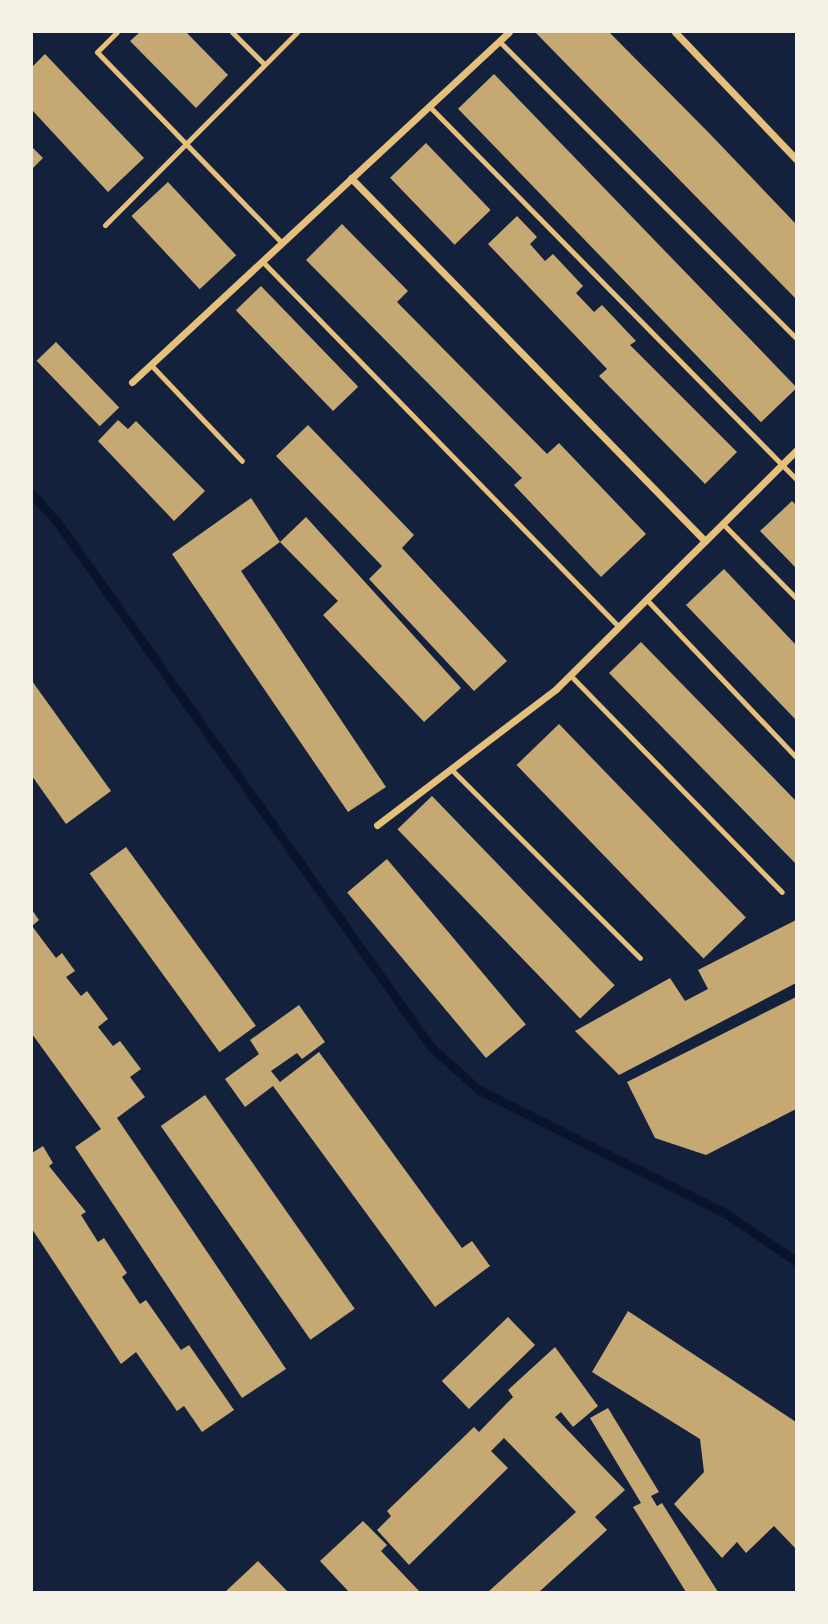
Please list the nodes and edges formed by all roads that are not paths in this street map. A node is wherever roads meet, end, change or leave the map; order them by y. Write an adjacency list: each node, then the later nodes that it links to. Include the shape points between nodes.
1 (106, 32): 7 (lane)
2 (117, 32): 7 (lane)
3 (232, 32): 9 (lane)
4 (297, 32): 9 (lane)
5 (509, 32): 8 (street)
6 (675, 32): 12 (street)
7 (112, 37): 11 (lane, via 97,52)
8 (499, 41): 10 (street); 17 (lane)
9 (264, 64): 11 (lane)
10 (429, 107): 13 (street); 22 (lane)
11 (185, 143): 14 (lane); 15 (lane)
12 (796, 159)
13 (351, 178): 15 (street); 25 (street)
14 (105, 225)
15 (282, 243): 16 (street)
16 (262, 261): 18 (street); 28 (lane)
17 (796, 338)
18 (150, 365): 19 (street); 21 (lane)
19 (132, 382)
20 (796, 451): 22 (street)
21 (242, 461)
22 (782, 465): 23 (lane); 24 (street)
23 (796, 479)
24 (723, 524): 25 (street); 26 (lane)
25 (705, 541): 27 (street)
26 (796, 598)
27 (646, 599): 28 (street); 30 (lane)
28 (619, 627): 29 (street)
29 (570, 675): 31 (street); 33 (lane)
30 (796, 757)
31 (451, 769): 32 (street); 34 (lane)
32 (377, 825)
33 (782, 892)
34 (640, 958)

